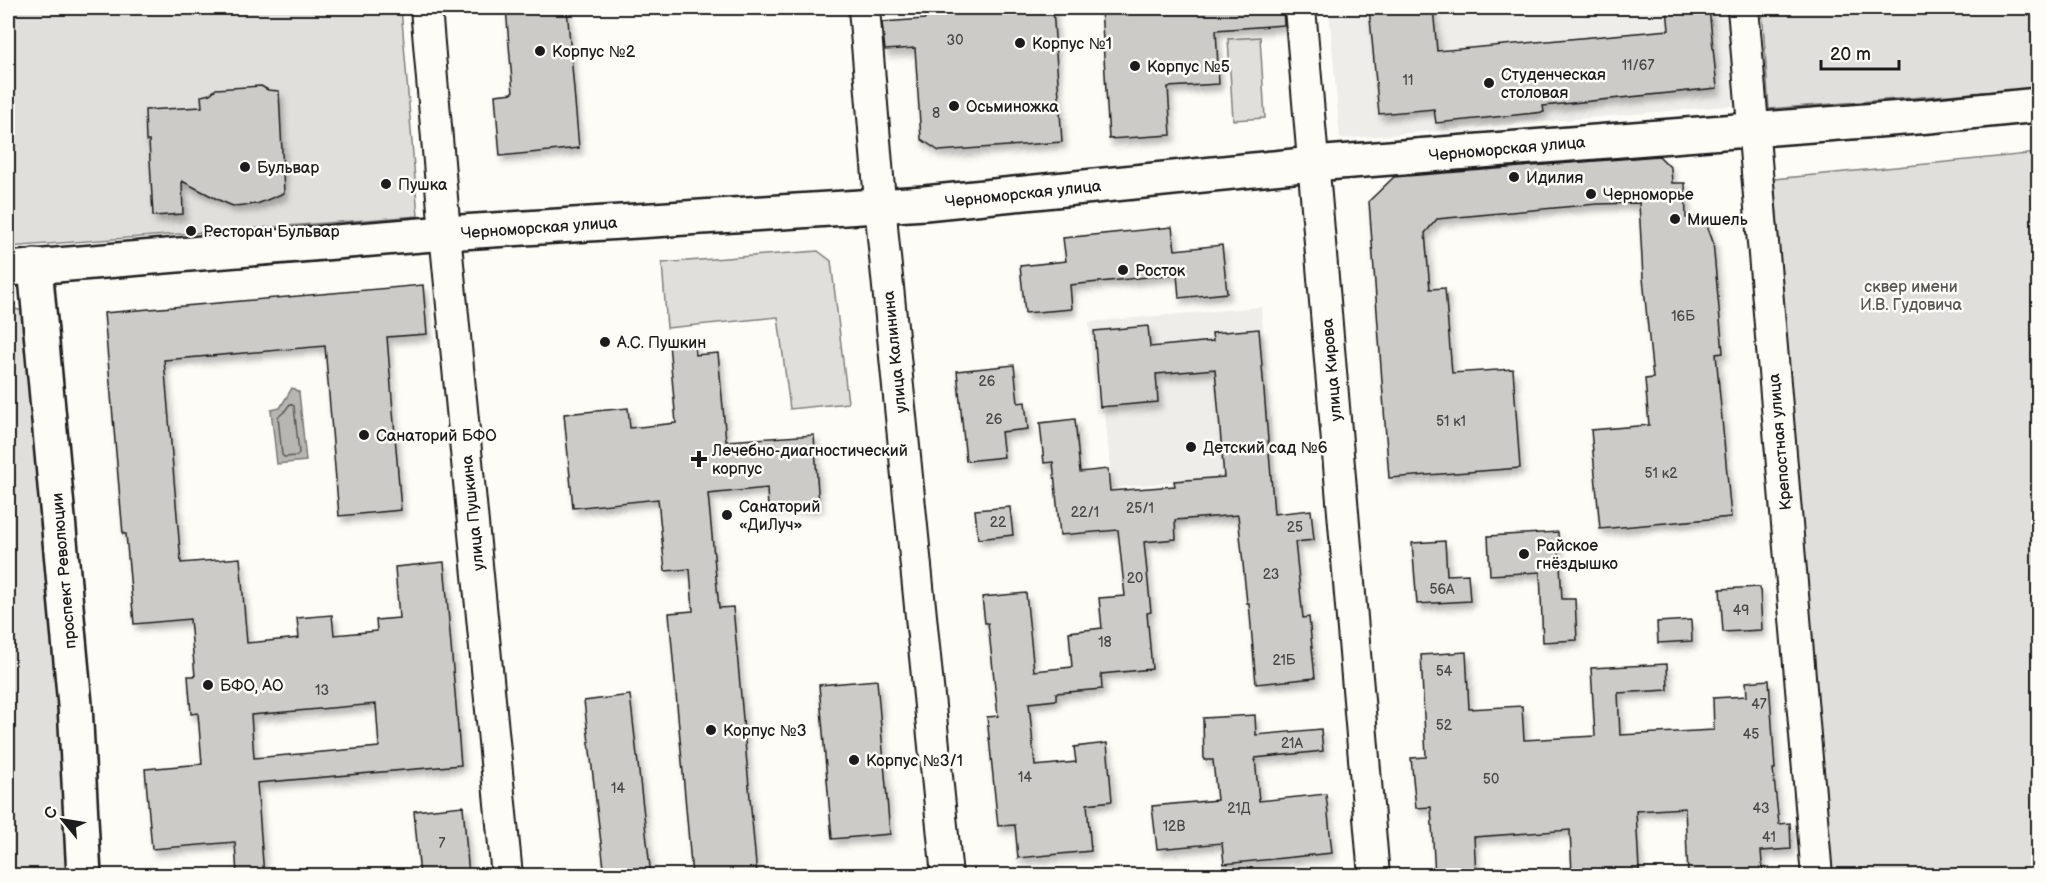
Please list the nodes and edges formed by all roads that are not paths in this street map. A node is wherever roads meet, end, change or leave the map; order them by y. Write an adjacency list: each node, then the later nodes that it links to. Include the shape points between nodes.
1 (426, 8): 9 (street, улица Пушкина)
2 (864, 8): 8 (street, улица Калинина)
3 (1300, 8): 7 (street, улица Кирова)
4 (1743, 8): 6 (street, Крепостная улица)
5 (2038, 105): 6 (street, Черноморская улица)
6 (1753, 128): 7 (street, Черноморская улица); 15 (street, Крепостная улица)
7 (1313, 164): 8 (street, Черноморская улица); 14 (street, улица Кирова)
8 (880, 205): 9 (street, Черноморская улица); 13 (street, улица Калинина)
9 (445, 233): 10 (street, Черноморская улица); 12 (street, улица Пушкина)
10 (21, 267): 11 (street, проспект Революции, via 75,705)
11 (84, 876)
12 (507, 876)
13 (947, 876)
14 (1374, 876)
15 (1817, 876)

